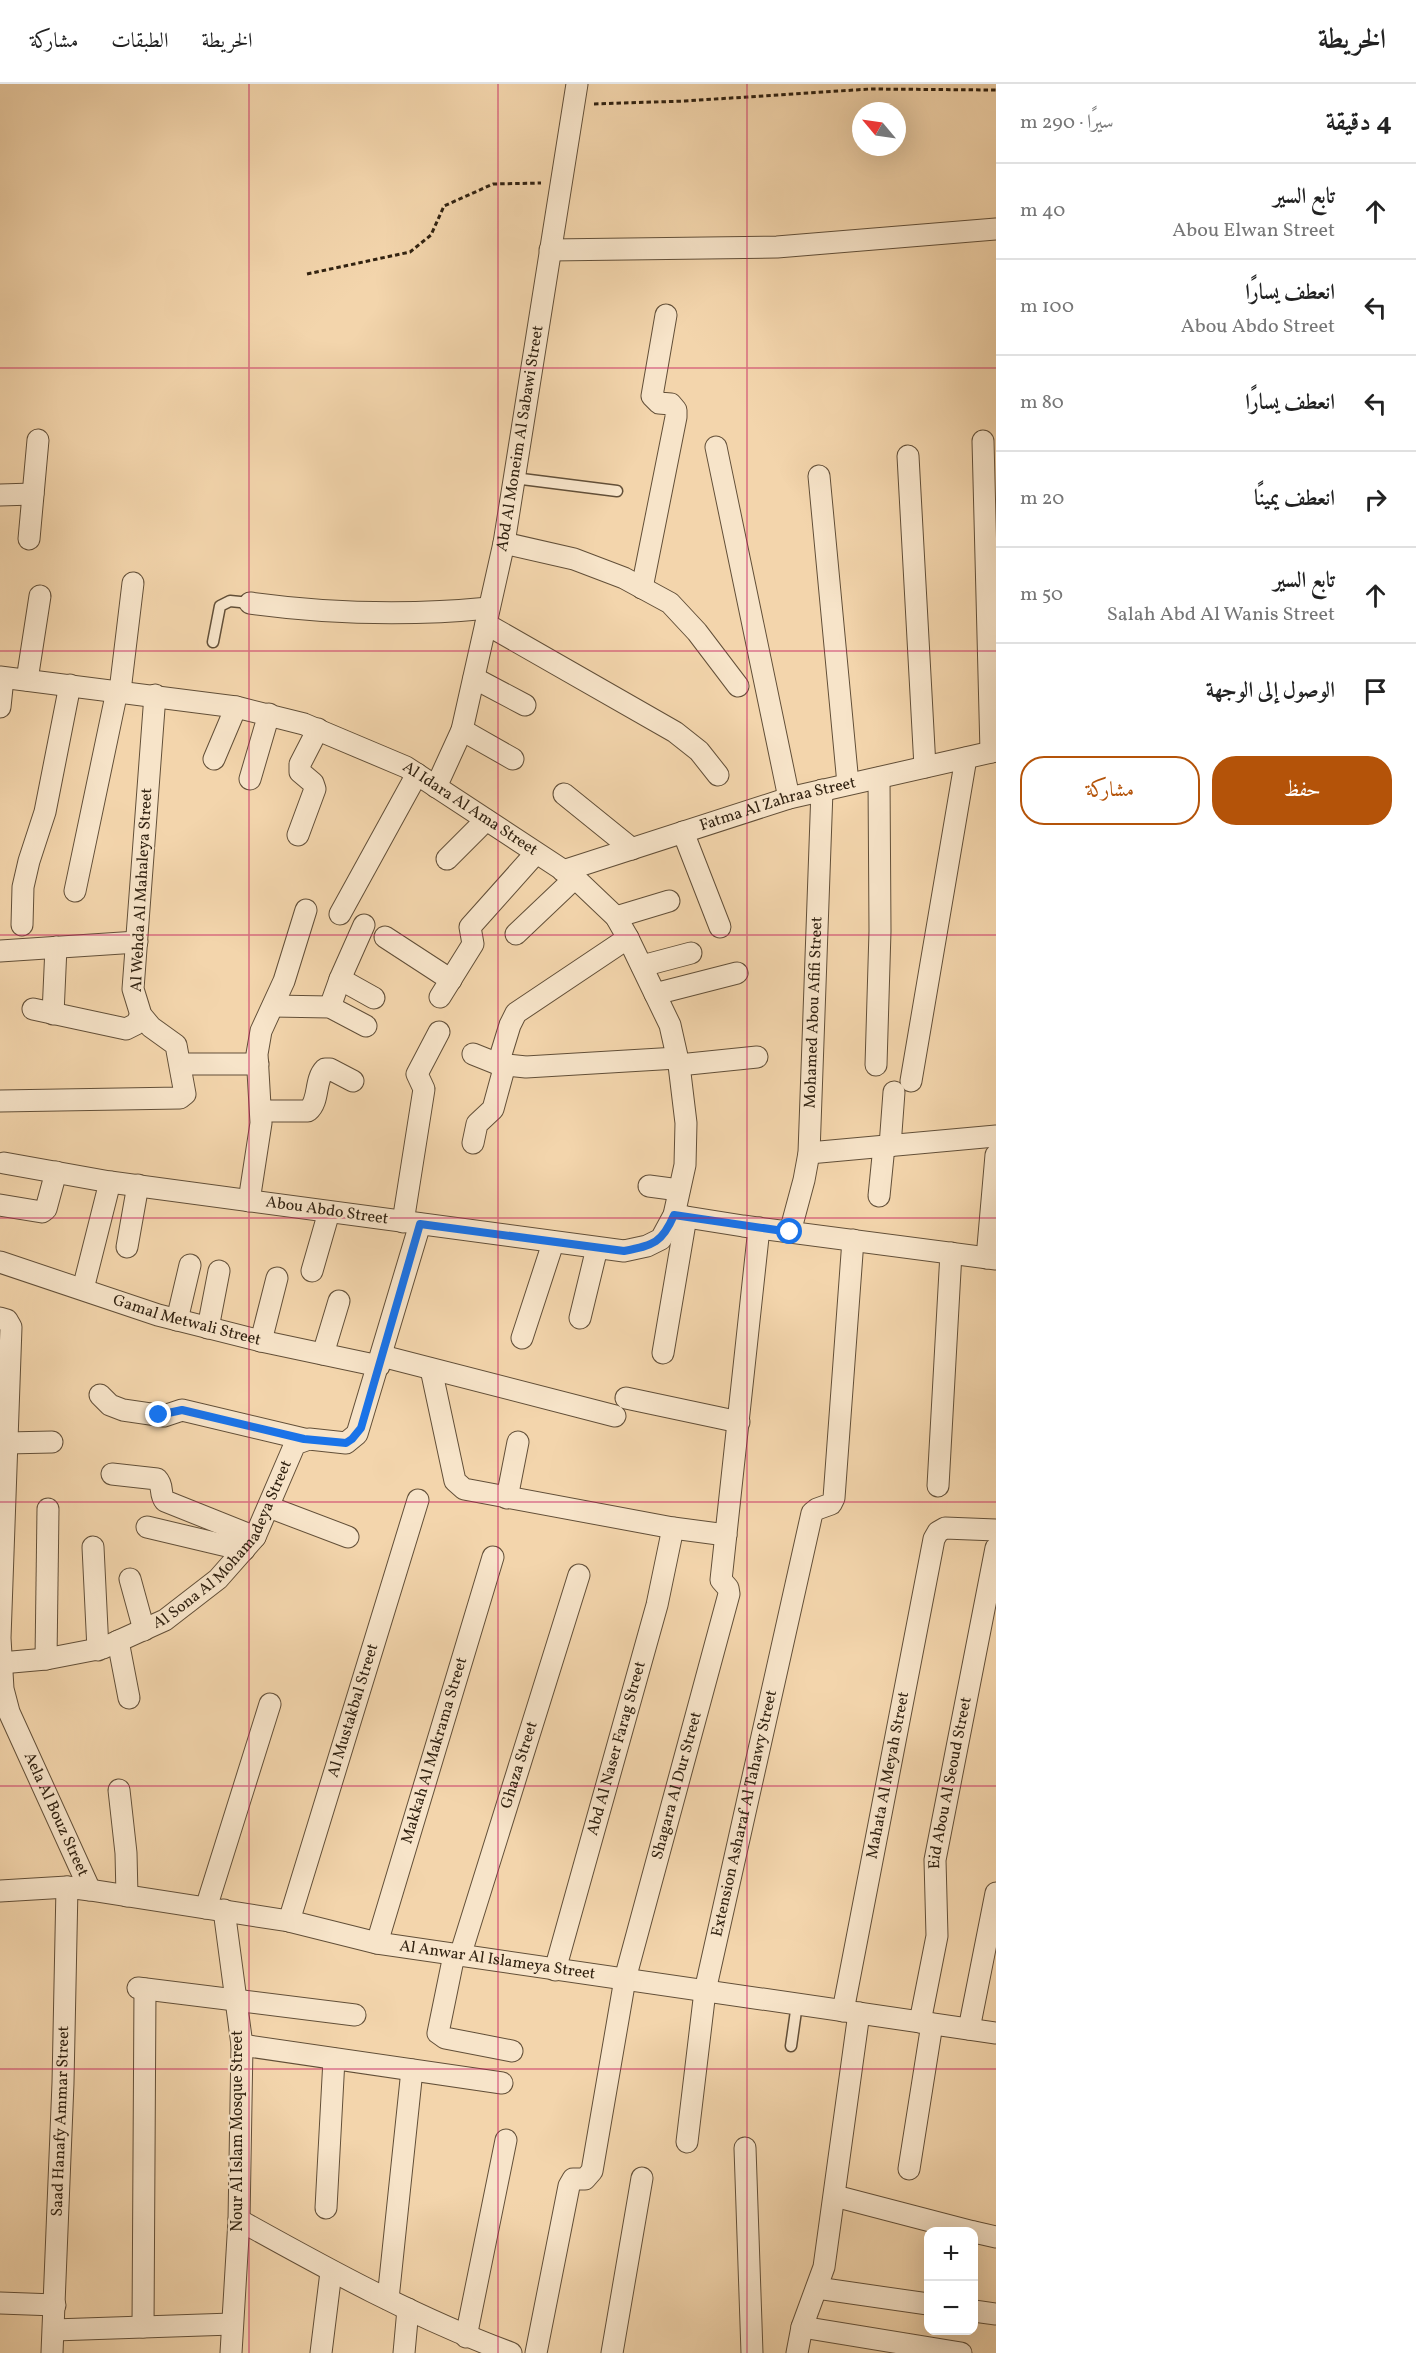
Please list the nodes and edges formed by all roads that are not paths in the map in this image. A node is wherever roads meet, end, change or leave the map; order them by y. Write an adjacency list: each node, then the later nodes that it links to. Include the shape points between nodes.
1 (577, 84): 3 (street, Abd Al Moneim Al Sabawi Street)
2 (996, 229): 3 (street, via 777,247)
3 (550, 250): 10 (street, Abd Al Moneim Al Sabawi Street)
4 (666, 315): 17 (street, via 652,396 658,403 671,404 676,417)
5 (38, 440): 12 (street)
6 (983, 441): 35 (street)
7 (716, 447): 48 (street)
8 (908, 456): 39 (street)
9 (819, 476): 44 (street)
10 (514, 478): 11 (lane); 15 (street, Abd Al Moneim Al Sabawi Street)
11 (617, 491)
12 (33, 494): 13 (street); 14 (street)
13 (0, 495)
14 (29, 539)
15 (504, 543): 17 (street, via 574,559); 20 (street, Abd Al Moneim Al Sabawi Street)
16 (133, 583): 27 (street)
17 (642, 588): 26 (street, via 670,603 698,632)
18 (40, 596): 24 (street)
19 (250, 603): 20 (street, via 357,614); 21 (lane, via 230,601 220,606)
20 (487, 616): 23 (street, Abd Al Moneim Al Sabawi Street); 41 (street, via 675,732 699,751)
21 (213, 642)
22 (2, 677): 24 (street, Al Idara Al Ama Street); 30 (street)
23 (474, 678): 29 (street); 34 (street, Abd Al Moneim Al Sabawi Street)
24 (27, 680): 25 (street, Al Idara Al Ama Street)
25 (70, 685): 27 (street, Al Idara Al Ama Street); 61 (street, via 45,812 23,887)
26 (738, 686)
27 (119, 691): 28 (street, Al Idara Al Ama Street); 56 (street)
28 (155, 695): 31 (street, Al Idara Al Ama Street); 67 (street, Al Wehda Al Mahaleya Street)
29 (525, 705)
30 (0, 707)
31 (236, 707): 32 (street, Al Idara Al Ama Street); 37 (street)
32 (269, 714): 33 (street, Al Idara Al Ama Street); 43 (street)
33 (318, 729): 40 (street, Al Idara Al Ama Street); 51 (street, via 300,764 300,772 315,789)
34 (462, 730): 38 (street); 45 (street, Abd Al Moneim Al Sabawi Street)
35 (994, 752): 36 (street, Fatma Al Zahraa Street)
36 (966, 758): 39 (street, Fatma Al Zahraa Street); 93 (street)
37 (214, 759)
38 (513, 759)
39 (925, 767): 42 (street, Fatma Al Zahraa Street)
40 (417, 774): 45 (street, Al Idara Al Ama Street); 59 (street)
41 (718, 775)
42 (879, 778): 44 (street, Fatma Al Zahraa Street); 87 (street)
43 (250, 779)
44 (848, 784): 46 (street, Fatma Al Zahraa Street)
45 (436, 787): 49 (street, Al Idara Al Ama Street)
46 (822, 790): 48 (street, Fatma Al Zahraa Street); 94 (street, Mohamed Abou Afifi Street)
47 (564, 794): 52 (street)
48 (789, 798): 50 (street, Fatma Al Zahraa Street)
49 (486, 820): 53 (street, Al Idara Al Ama Street); 54 (street)
50 (683, 832): 52 (street, Fatma Al Zahraa Street); 63 (street)
51 (298, 835)
52 (632, 849): 55 (street, Fatma Al Zahraa Street)
53 (536, 854): 55 (street, Al Idara Al Ama Street); 65 (street, via 470,927 473,944 446,988)
54 (447, 859)
55 (569, 874): 60 (street, Al Idara Al Ama Street); 64 (street)
56 (75, 891)
57 (669, 902): 60 (street)
58 (306, 910): 76 (street)
59 (340, 914)
60 (616, 917): 66 (street, Al Idara Al Ama Street)
61 (22, 925)
62 (364, 925): 73 (street)
63 (720, 927)
64 (516, 934)
65 (386, 936)
66 (628, 938): 71 (street, Al Idara Al Ama Street); 86 (street, via 516,1013)
67 (137, 942): 68 (street); 78 (street, Al Wehda Al Mahaleya Street, via 133,990)
68 (56, 947): 69 (street); 78 (street, via 43,1012 126,1029 136,1024)
69 (0, 951)
70 (691, 953): 71 (street)
71 (642, 966): 74 (street, Al Idara Al Ama Street)
72 (737, 973): 74 (street)
73 (340, 979): 75 (street); 77 (street)
74 (655, 994): 83 (street, Al Idara Al Ama Street, via 669,1025)
75 (374, 998)
76 (273, 1006): 77 (street); 85 (street, via 261,1031)
77 (330, 1007): 79 (street)
78 (141, 1015): 84 (street, Al Wehda Al Mahaleya Street, via 151,1027 173,1041)
79 (366, 1026)
80 (439, 1032): 107 (street, Al Sona Al Mohamadeya Street, via 417,1074 424,1089)
81 (473, 1054): 86 (street)
82 (758, 1057): 83 (street)
83 (678, 1061): 86 (street); 101 (street, Al Idara Al Ama Street, via 686,1123)
84 (181, 1064): 85 (street); 89 (street, Al Wehda Al Mahaleya Street, via 186,1092 178,1098)
85 (258, 1064): 90 (street)
86 (502, 1065): 92 (street, via 493,1109 477,1124)
87 (876, 1065)
88 (353, 1082): 90 (street, via 325,1069 308,1112)
89 (0, 1101)
90 (261, 1111): 103 (street)
91 (996, 1136): 93 (street)
92 (473, 1143)
93 (887, 1146): 94 (street); 102 (street)
94 (809, 1153): 109 (street, Mohamed Abou Afifi Street)
95 (996, 1155): 115 (street)
96 (4, 1163): 97 (street, Abou Abdo Street)
97 (56, 1172): 98 (street, Abou Abdo Street); 104 (street, via 42,1212)
98 (110, 1182): 99 (street, Abou Abdo Street); 121 (street)
99 (138, 1185): 103 (street, Abou Abdo Street); 112 (street)
100 (649, 1186): 101 (street)
101 (679, 1190): 106 (street, Al Idara Al Ama Street)
102 (879, 1196)
103 (249, 1201): 105 (street, Abou Abdo Street)
104 (0, 1206)
105 (329, 1212): 107 (street, Abou Abdo Street); 119 (street)
106 (680, 1216): 108 (street); 113 (street, Abou Abdo Street, via 661,1239 647,1246 624,1251); 129 (street, Al Idara Al Ama Street)
107 (411, 1223): 111 (street, Abou Abdo Street); 131 (street, Al Sona Al Mohamadeya Street)
108 (759, 1228): 109 (street); 134 (street)
109 (790, 1232): 110 (street)
110 (853, 1240): 114 (street); 178 (street, Extension Asharaf Al Tahawy Street, via 834,1498 831,1504 812,1514)
111 (553, 1243): 113 (street, Abou Abdo Street); 127 (street)
112 (127, 1247)
113 (597, 1248): 123 (street)
114 (951, 1253): 115 (street); 140 (street)
115 (992, 1258)
116 (0, 1262): 121 (street, Gamal Metwali Street)
117 (190, 1265): 125 (street)
118 (219, 1270): 126 (street)
119 (312, 1271)
120 (277, 1278): 128 (street)
121 (83, 1289): 125 (street, Gamal Metwali Street)
122 (339, 1301): 130 (street)
123 (580, 1317)
124 (0, 1318): 138 (street, Aela Al Bouz Street, via 11,1327)
125 (177, 1320): 126 (street, Gamal Metwali Street)
126 (208, 1328): 128 (street, Gamal Metwali Street)
127 (522, 1338)
128 (261, 1341): 130 (street, Gamal Metwali Street)
129 (663, 1353)
130 (323, 1354): 131 (street, Gamal Metwali Street)
131 (380, 1361): 132 (street, Gamal Metwali Street); 135 (street, Al Sona Al Mohamadeya Street, via 361,1428 352,1439 346,1443)
132 (431, 1369): 134 (street, Gamal Metwali Street, via 621,1407); 142 (street, via 455,1481 464,1489)
133 (100, 1395): 135 (street, via 119,1410 164,1416 182,1410)
134 (740, 1422): 149 (street)
135 (304, 1439): 144 (street, Al Sona Al Mohamadeya Street, via 292,1447)
136 (52, 1442): 138 (street)
137 (518, 1442): 142 (street)
138 (7, 1443): 141 (street, Aela Al Bouz Street)
139 (112, 1474): 151 (street, via 157,1479 165,1501)
140 (938, 1486)
141 (3, 1490): 158 (street, Aela Al Bouz Street)
142 (507, 1497): 147 (street)
143 (418, 1500): 173 (street, Al Mustakbal Street)
144 (269, 1507): 150 (street); 151 (street, Al Sona Al Mohamadeya Street)
145 (48, 1509): 161 (street)
146 (147, 1527): 151 (street)
147 (672, 1528): 149 (street); 176 (street, Abd Al Naser Farag Street, via 660,1592)
148 (996, 1530): 181 (street, Mahata Al Meyah Street, via 945,1528 934,1539)
149 (726, 1535): 177 (street, Shagara Al Dur Street, via 721,1580 729,1594)
150 (348, 1537)
151 (250, 1543): 157 (street, Al Sona Al Mohamadeya Street, via 218,1579 165,1620)
152 (93, 1547): 160 (street)
153 (996, 1548): 183 (street, Eid Abou Al Seoud Street, via 935,1860 937,1936)
154 (493, 1557): 174 (street, Makkah Al Makrama Street)
155 (579, 1575): 175 (street, Ghaza Street)
156 (130, 1579): 157 (street)
157 (144, 1630): 159 (street, Al Sona Al Mohamadeya Street)
158 (0, 1638): 162 (street, Aela Al Bouz Street)
159 (118, 1641): 160 (street, Al Sona Al Mohamadeya Street); 163 (street)
160 (98, 1650): 161 (street, Al Sona Al Mohamadeya Street)
161 (46, 1659): 162 (street, Al Sona Al Mohamadeya Street)
162 (1, 1663): 165 (street, Aela Al Bouz Street)
163 (129, 1698)
164 (270, 1704): 172 (street)
165 (4, 1713): 168 (street, Aela Al Bouz Street)
166 (119, 1790): 171 (street)
167 (67, 1887): 168 (street, Al Anwar Al Islameya Street); 169 (street, Al Anwar Al Islameya Street); 208 (street, Saad Hanafy Ammar Street)
168 (90, 1890): 171 (street, Al Anwar Al Islameya Street)
169 (0, 1891)
170 (996, 1893): 184 (street)
171 (127, 1896): 172 (street, Al Anwar Al Islameya Street)
172 (215, 1909): 173 (street, Al Anwar Al Islameya Street); 179 (street, Nour Al Islam Mosque Street)
173 (290, 1922): 174 (street, Al Anwar Al Islameya Street)
174 (376, 1943): 175 (street, Al Anwar Al Islameya Street)
175 (457, 1955): 176 (street, Al Anwar Al Islameya Street); 188 (street, Ghaza Street, via 438,2033 445,2038)
176 (555, 1970): 177 (street, Al Anwar Al Islameya Street)
177 (624, 1980): 178 (street, Al Anwar Al Islameya Street); 222 (street, Shagara Al Dur Street, via 592,2171 569,2186)
178 (705, 1991): 180 (street, Al Anwar Al Islameya Street); 193 (street, Extension Asharaf Al Tahawy Street)
179 (236, 2000): 182 (street); 186 (street, Nour Al Islam Mosque Street); 213 (street, via 142,1988)
180 (797, 2004): 181 (street, Al Anwar Al Islameya Street); 187 (lane)
181 (851, 2012): 183 (street, Al Anwar Al Islameya Street); 197 (street, Mahata Al Meyah Street)
182 (355, 2015)
183 (926, 2023): 184 (street, Al Anwar Al Islameya Street); 195 (street, Eid Abou Al Seoud Street)
184 (969, 2029): 185 (street, Al Anwar Al Islameya Street)
185 (996, 2033)
186 (242, 2045): 189 (street); 199 (street, Nour Al Islam Mosque Street)
187 (791, 2046)
188 (512, 2051)
189 (334, 2059): 190 (street); 198 (street)
190 (412, 2070): 191 (street); 205 (street)
191 (502, 2083)
192 (506, 2140): 216 (street)
193 (687, 2142)
194 (745, 2148): 224 (street)
195 (909, 2169)
196 (642, 2178): 223 (street)
197 (835, 2196): 200 (street); 204 (street, Mahata Al Meyah Street)
198 (326, 2208)
199 (239, 2220): 203 (street); 212 (street, Nour Al Islam Mosque Street)
200 (954, 2227)
201 (978, 2233): 202 (street)
202 (996, 2238)
203 (331, 2272): 205 (street); 219 (street)
204 (817, 2288): 207 (street); 214 (street, Mahata Al Meyah Street)
205 (388, 2299): 209 (street)
206 (0, 2303): 208 (street)
207 (924, 2303)
208 (55, 2305): 215 (street, Saad Hanafy Ammar Street)
209 (408, 2309): 216 (street); 220 (street)
210 (978, 2312): 211 (street)
211 (996, 2314)
212 (232, 2324): 213 (street); 218 (street, Nour Al Islam Mosque Street)
213 (143, 2327): 215 (street)
214 (802, 2327): 225 (street, Mahata Al Meyah Street); 226 (street)
215 (54, 2331): 217 (street, Saad Hanafy Ammar Street)
216 (466, 2337): 221 (street)
217 (52, 2353)
218 (231, 2353)
219 (321, 2353)
220 (404, 2353)
221 (511, 2353)
222 (536, 2353)
223 (612, 2353)
224 (752, 2353)
225 (797, 2353)
226 (961, 2353)

